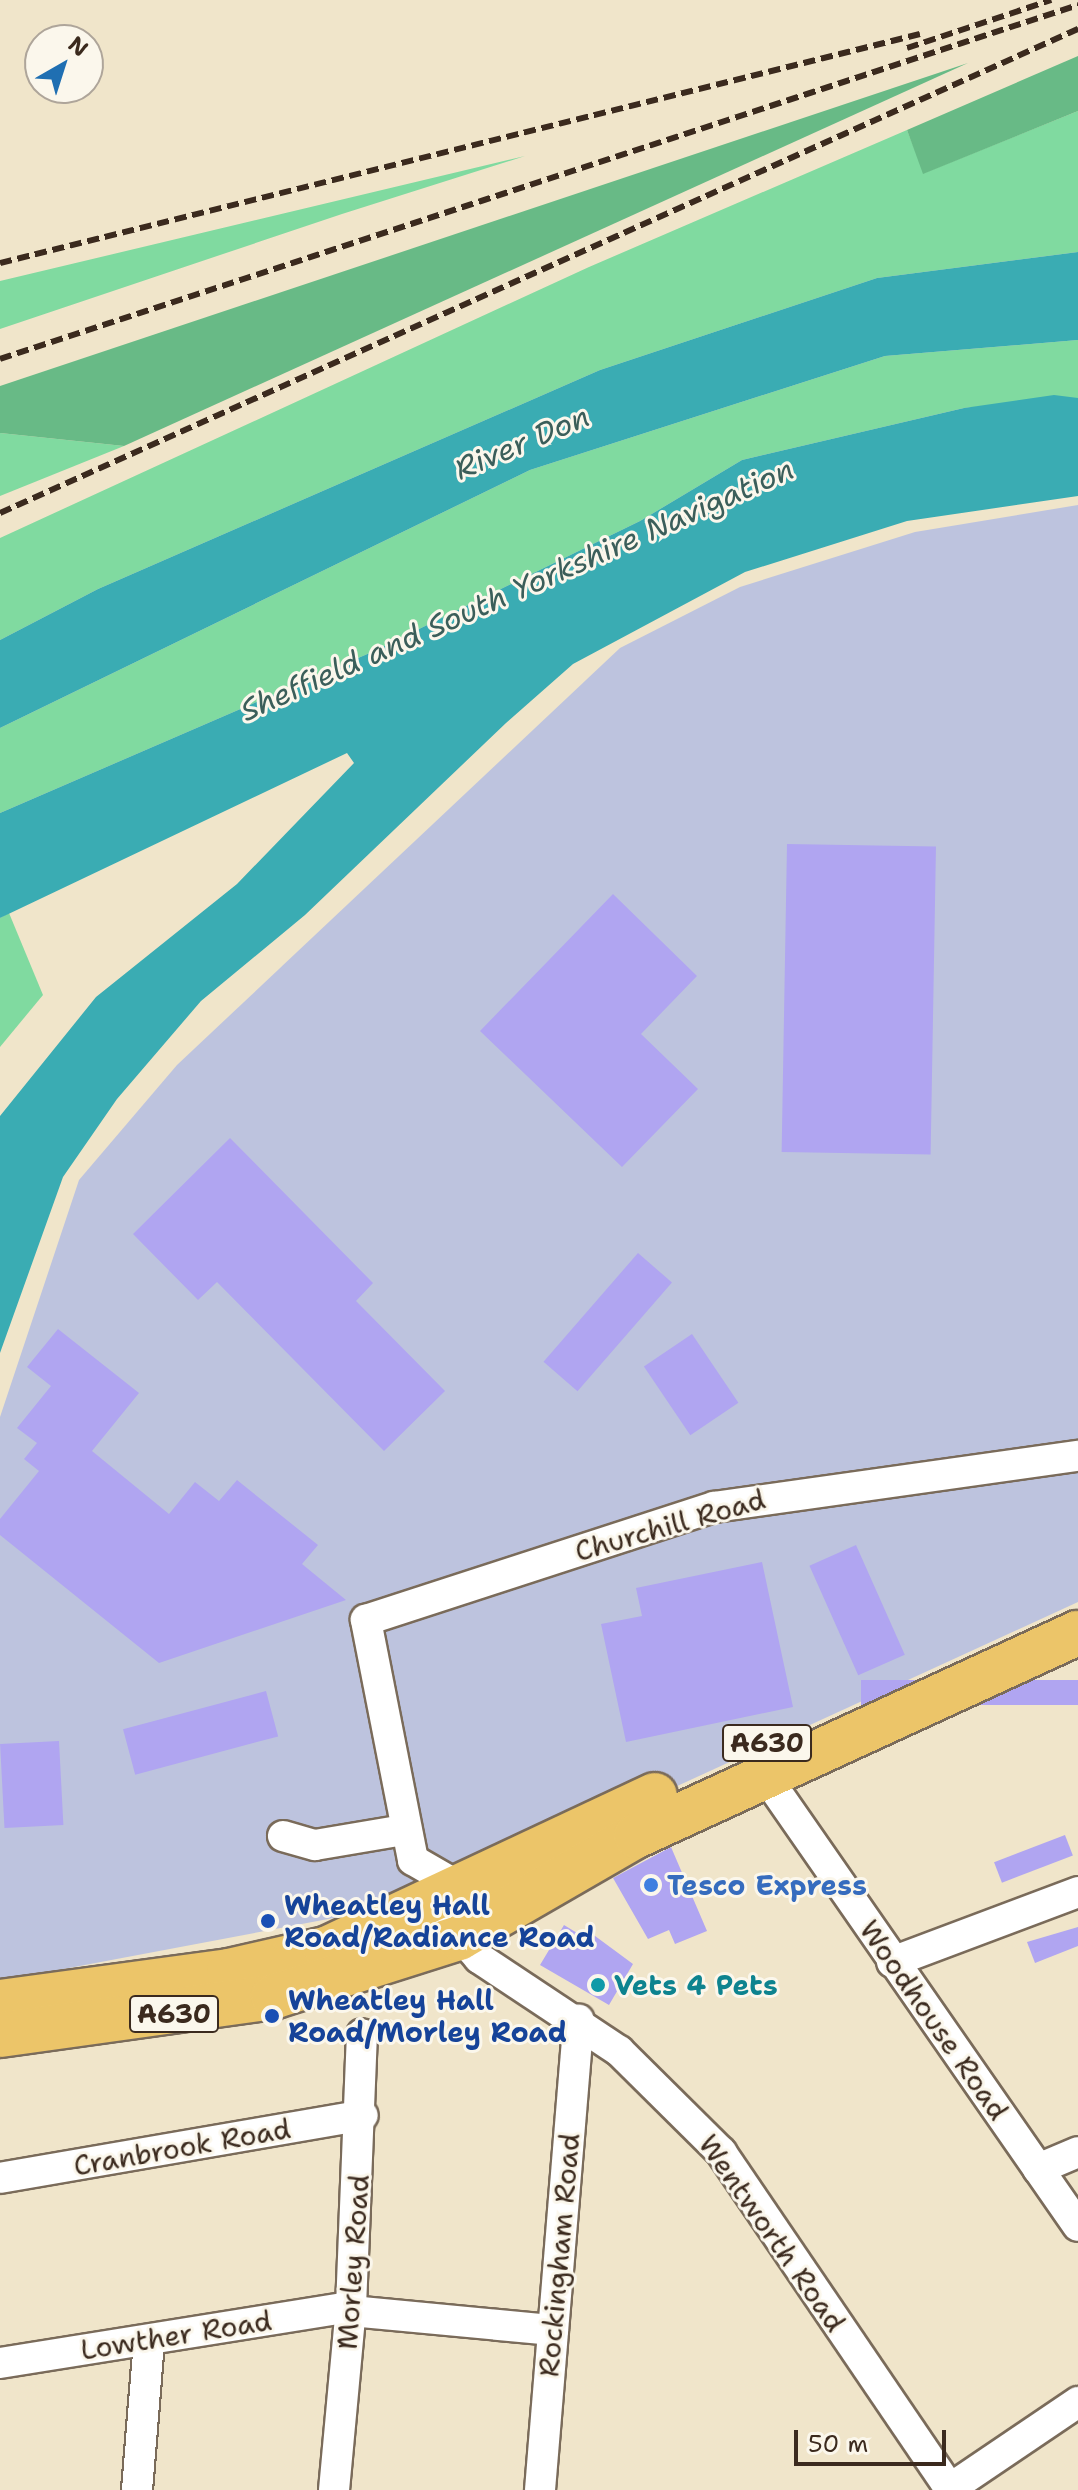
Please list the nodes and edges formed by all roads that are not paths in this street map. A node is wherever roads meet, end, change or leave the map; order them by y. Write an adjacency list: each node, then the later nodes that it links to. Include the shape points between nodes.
1 (1078, 1456): 5 (street, Churchill Road, via 714,1507 366,1620)
2 (1078, 1602): 9 (highway, A630)
3 (1078, 1633): 4 (highway, A630)
4 (764, 1774): 9 (highway, A630, via 636,1836); 11 (street, Woodhouse Road)
5 (404, 1830): 6 (street, via 315,1845); 7 (street)
6 (283, 1836)
7 (413, 1860): 9 (street, Wentworth Road); 10 (street)
8 (1078, 1892): 11 (street)
9 (448, 1911): 10 (highway, A630); 13 (street, Wentworth Road); 15 (highway, A630, via 273,1997)
10 (386, 1922): 12 (highway, A630, via 326,1949 229,1971)
11 (892, 1962): 18 (street, Woodhouse Road)
12 (0, 2002)
13 (579, 2020): 22 (street, Rockingham Road); 29 (street, Wentworth Road, via 670,2097 721,2152)
14 (362, 2034): 16 (street, Morley Road)
15 (0, 2035)
16 (363, 2115): 19 (street, Cranbrook Road); 21 (street, Morley Road)
17 (1078, 2152): 18 (street)
18 (1038, 2169): 20 (street, Woodhouse Road)
19 (0, 2178)
20 (1078, 2226)
21 (351, 2309): 22 (street, Lowther Road); 23 (street, Lowther Road); 27 (street, Morley Road)
22 (553, 2330): 28 (street, Rockingham Road)
23 (149, 2340): 24 (street, Lowther Road); 26 (street)
24 (0, 2363)
25 (1078, 2402): 29 (street)
26 (137, 2490)
27 (334, 2490)
28 (540, 2490)
29 (950, 2490)

